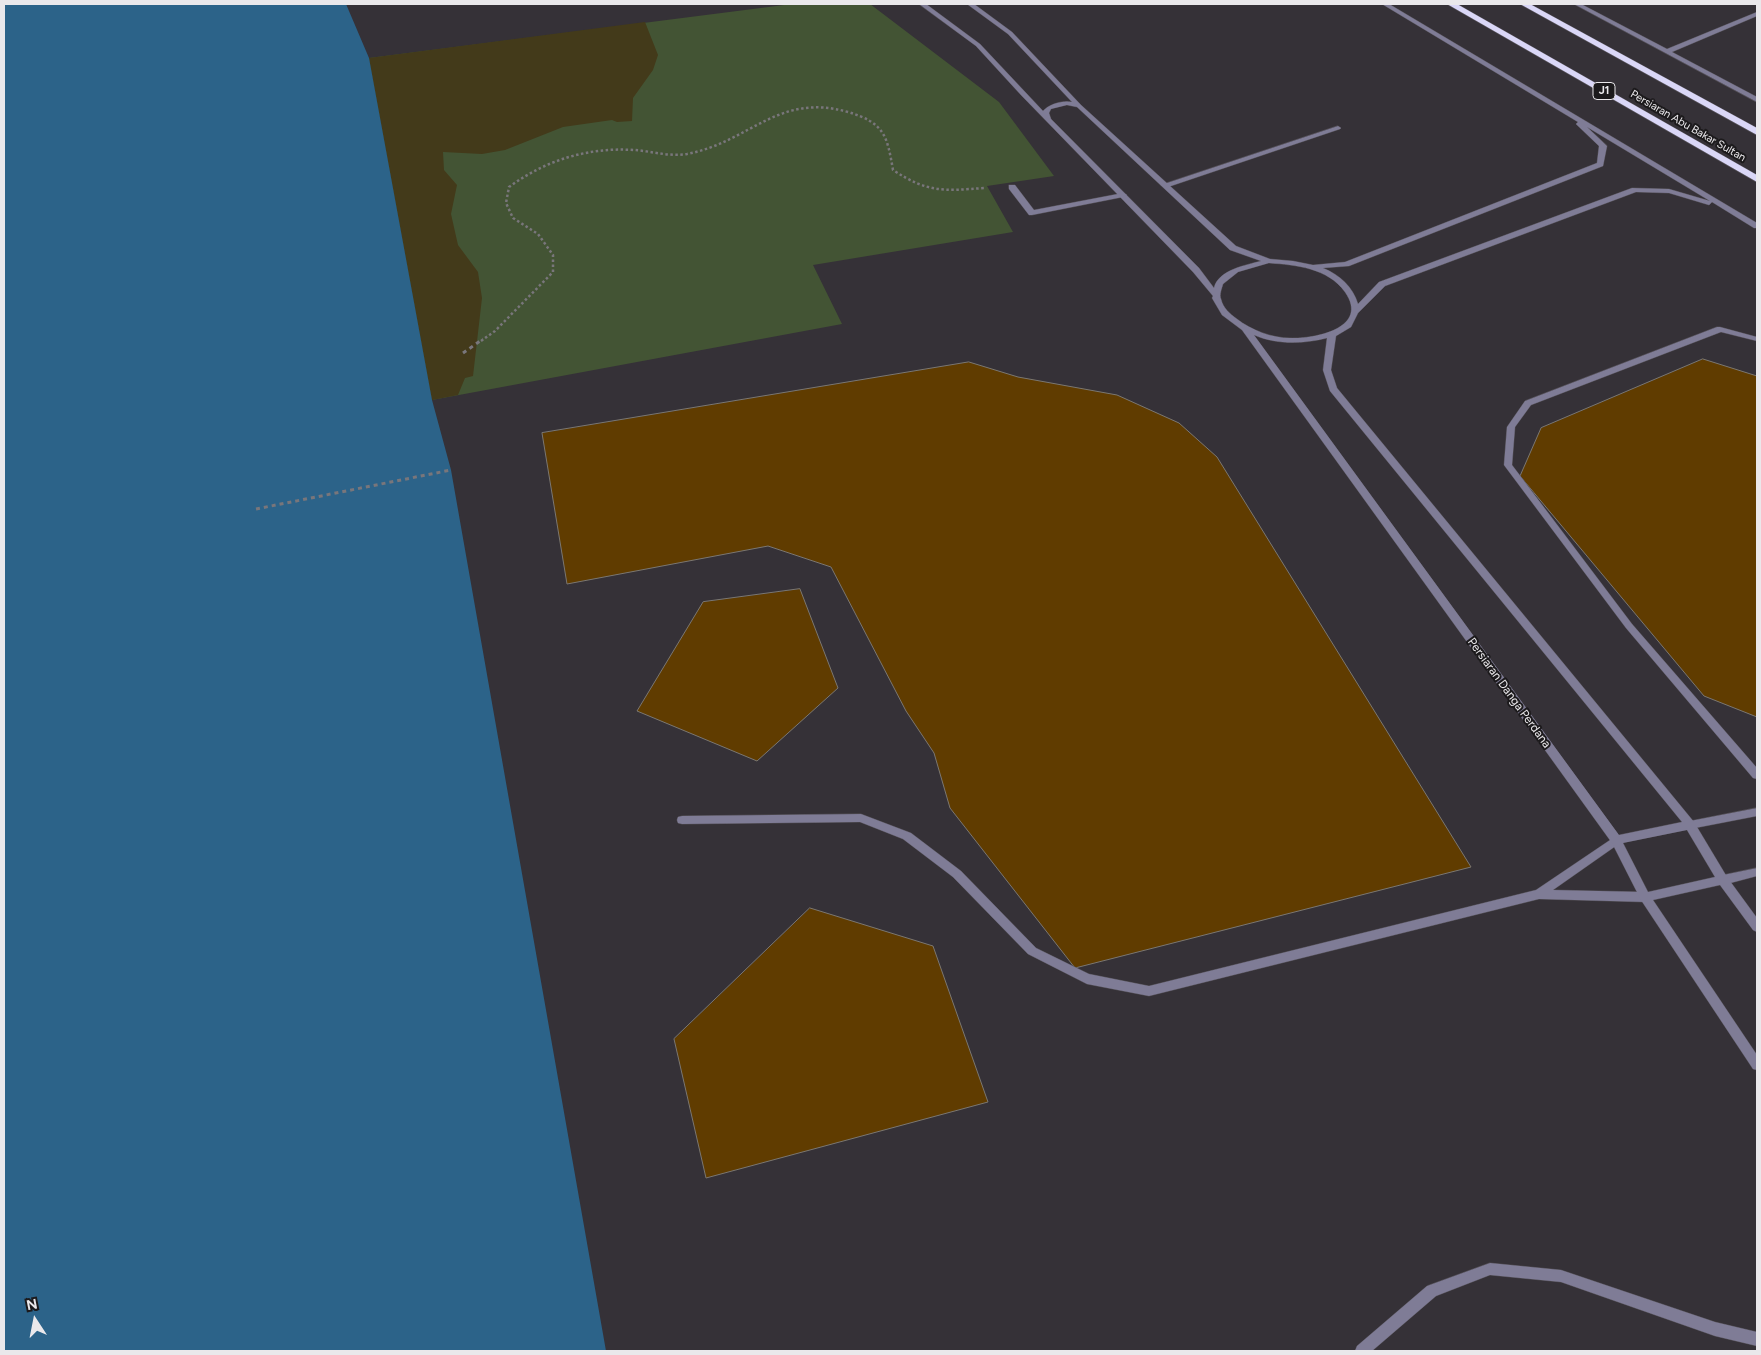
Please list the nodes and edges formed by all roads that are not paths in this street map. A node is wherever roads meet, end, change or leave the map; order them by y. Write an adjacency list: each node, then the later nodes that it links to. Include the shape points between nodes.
1 (922, 4): 12 (street, via 978,45)
2 (970, 4): 10 (street, via 1010,33)
3 (1385, 4): 11 (street)
4 (1451, 4): 15 (highway, Persiaran Abu Bakar Sultan / J1)
5 (1524, 4): 14 (highway)
6 (1577, 4): 8 (street)
7 (1757, 14): 8 (street)
8 (1666, 52): 9 (street)
9 (1757, 100)
10 (1079, 106): 12 (street, via 1067,103 1049,108 1045,113); 16 (street)
11 (1561, 107): 19 (street); 22 (street, via 1603,146 1600,164 1346,264)
12 (1048, 119): 18 (street)
13 (1338, 128): 16 (street)
14 (1757, 132)
15 (1757, 179)
16 (1165, 185): 21 (street, via 1233,248)
17 (1012, 187): 18 (street, via 1032,213)
18 (1123, 195): 23 (street)
19 (1722, 206): 20 (street); 24 (street, via 1669,191 1635,190 1382,284)
20 (1757, 226)
21 (1269, 261): 22 (street); 23 (street, via 1230,271 1220,281)
22 (1313, 267): 24 (street, via 1345,286 1353,298)
23 (1215, 294): 25 (street, via 1218,307 1229,320)
24 (1355, 312): 26 (street, via 1348,325)
25 (1246, 330): 26 (street, via 1290,341 1313,340); 32 (street, Persiaran Danga Perdana)
26 (1332, 334): 31 (street, via 1327,370 1333,389)
27 (1757, 339): 28 (street, via 1720,329 1528,403 1511,427 1508,465 1629,626)
28 (1757, 775)
29 (1757, 812): 31 (street)
30 (682, 820): 35 (street, via 861,818 907,836 957,874 1032,951 1087,979 1149,991)
31 (1690, 825): 32 (street); 34 (street)
32 (1616, 840): 35 (street); 36 (street, Persiaran Danga Perdana)
33 (1757, 872): 34 (street)
34 (1723, 880): 36 (street); 37 (street)
35 (1539, 894): 36 (street)
36 (1645, 897): 38 (street, Persiaran Danga Perdana)
37 (1757, 928)
38 (1757, 1065)
39 (1757, 1339): 40 (street, via 1714,1329 1562,1276 1490,1269 1432,1291)
40 (1362, 1351)

